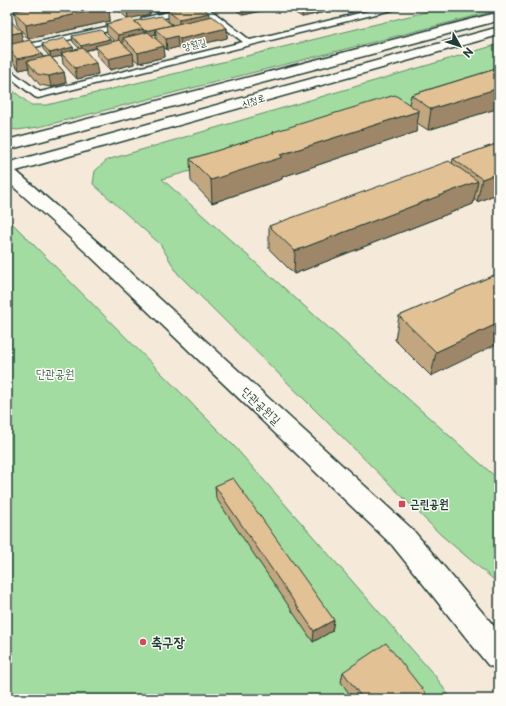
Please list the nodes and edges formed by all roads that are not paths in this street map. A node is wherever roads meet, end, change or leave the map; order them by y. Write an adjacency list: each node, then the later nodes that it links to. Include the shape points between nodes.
1 (202, 7): 5 (lane); 6 (lane)
2 (393, 7): 5 (lane, 앙월길)
3 (499, 16): 8 (street, 시청로)
4 (499, 32): 9 (street, 시청로)
5 (248, 42): 7 (lane, 앙월길, via 38,95)
6 (7, 51)
7 (7, 71)
8 (7, 145)
9 (7, 168)
10 (7, 172): 11 (street, 단관공원길, via 96,251 402,537)
11 (499, 655)

